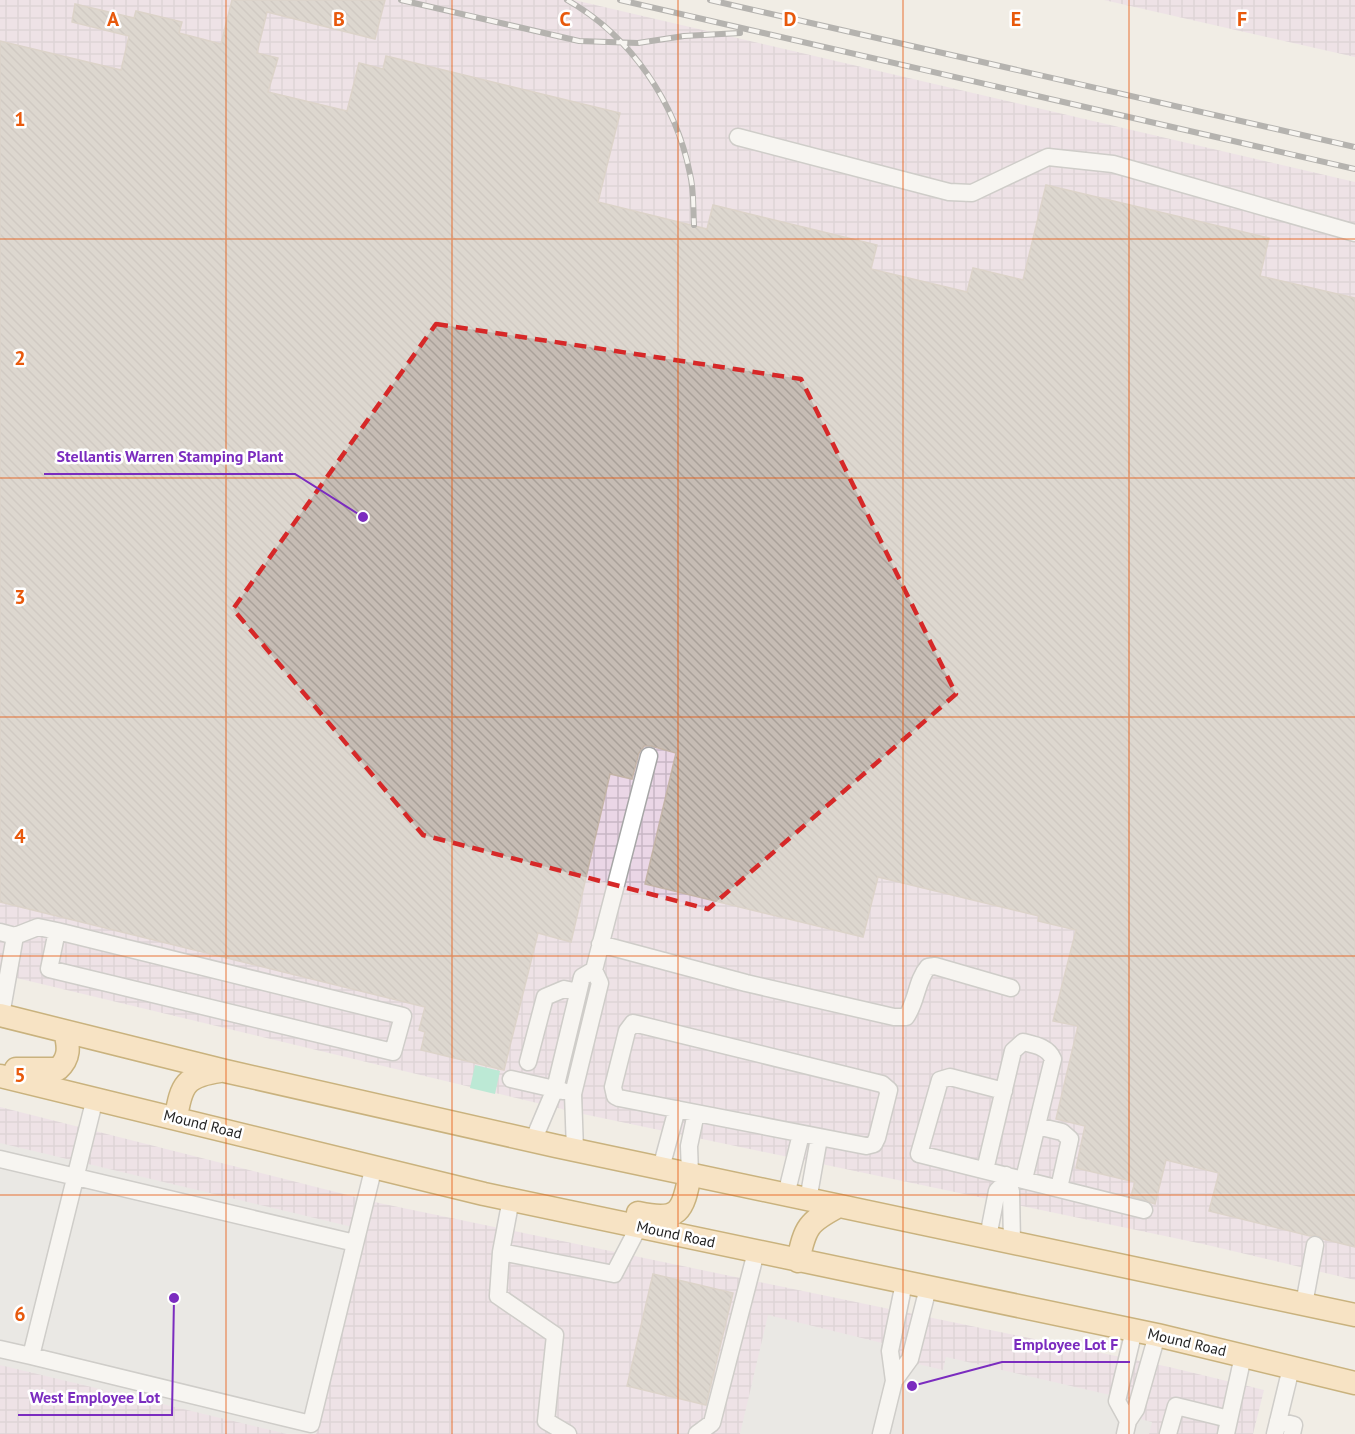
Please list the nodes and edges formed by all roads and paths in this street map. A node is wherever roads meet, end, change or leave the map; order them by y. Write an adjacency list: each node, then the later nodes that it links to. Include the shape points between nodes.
1 (738, 137): 2 (street, via 949,192 972,193 1048,157 1113,164)
2 (1355, 233)
3 (649, 756): 6 (street)
4 (57, 931): 4 (street, via 403,1016 393,1052 49,969); 5 (street, via 38,927)
5 (8, 934): 11 (street)
6 (600, 944): 7 (street); 8 (street, via 894,1017 906,1017 928,967)
7 (594, 970): 9 (street, via 582,977); 12 (street, via 600,983)
8 (1011, 988)
9 (578, 992): 10 (street); 14 (street, via 552,992 545,998)
10 (573, 1013): 12 (street); 19 (street)
11 (0, 1015): 13 (main road)
12 (591, 1017): 21 (street)
13 (65, 1032): 15 (main road, via 69,1052 58,1069); 16 (main road)
14 (528, 1062)
15 (0, 1067)
16 (225, 1071): 25 (main road, via 198,1074 186,1083); 29 (main road)
17 (0, 1076): 22 (main road, Mound Road)
18 (511, 1079): 19 (street)
19 (555, 1089): 21 (street); 29 (street)
20 (1004, 1091): 26 (street, via 1012,1051 1017,1045 1030,1044 1051,1054 1052,1068); 34 (street); 34 (street, via 950,1077 940,1080 919,1154)
21 (573, 1094): 30 (street)
22 (95, 1098): 25 (main road, Mound Road); 36 (street)
23 (677, 1110): 24 (street); 28 (street, via 615,1096 613,1087 627,1031 633,1023 886,1086 888,1094 874,1143 866,1146); 33 (street)
24 (696, 1113): 27 (street); 35 (street, via 689,1146)
25 (177, 1118): 32 (main road, Mound Road)
26 (1037, 1126): 38 (street); 40 (street, via 1062,1132 1070,1139)
27 (801, 1134): 28 (street); 41 (street)
28 (819, 1138): 43 (street)
29 (533, 1141): 30 (main road)
30 (575, 1150): 33 (main road)
31 (0, 1159): 36 (street)
32 (374, 1166): 39 (main road, Mound Road); 49 (street)
33 (661, 1168): 35 (main road)
34 (985, 1170): 37 (street)
35 (690, 1174): 39 (main road, via 685,1201 679,1212 670,1216 649,1215 492,1181); 41 (main road)
36 (76, 1177): 49 (street); 61 (street)
37 (1006, 1179): 38 (street); 47 (street, via 997,1191); 48 (street, via 1011,1191)
38 (1024, 1179): 40 (street)
39 (433, 1181): 42 (main road, Mound Road)
40 (1059, 1188): 45 (street)
41 (786, 1195): 43 (main road)
42 (511, 1199): 46 (main road, Mound Road); 51 (street)
43 (808, 1200): 44 (main road)
44 (839, 1206): 47 (main road); 53 (main road, via 806,1228)
45 (1144, 1210)
46 (639, 1226): 51 (street, via 614,1274); 52 (main road, Mound Road)
47 (988, 1237): 48 (main road)
48 (1012, 1242): 56 (main road)
49 (355, 1243): 61 (street, via 311,1424)
50 (1315, 1245): 56 (street)
51 (501, 1252): 69 (street, via 498,1296 555,1335 546,1421)
52 (756, 1252): 53 (main road, Mound Road); 70 (street, via 712,1423)
53 (798, 1261): 54 (main road, Mound Road)
54 (904, 1283): 55 (main road, Mound Road); 64 (street, via 890,1351)
55 (928, 1288): 58 (main road, Mound Road); 64 (street, via 910,1359)
56 (1304, 1304): 57 (main road)
57 (1355, 1316)
58 (1134, 1330): 59 (main road, Mound Road); 67 (street, via 1117,1401)
59 (1156, 1335): 62 (main road, Mound Road); 67 (street, via 1136,1409)
60 (0, 1349): 61 (street)
61 (31, 1356)
62 (1243, 1356): 63 (main road, Mound Road); 66 (street)
63 (1291, 1368): 65 (main road, Mound Road); 68 (street)
64 (894, 1381): 71 (street)
65 (1355, 1383)
66 (1228, 1426): 72 (street, via 1176,1406)
67 (1126, 1427)
68 (1276, 1427): 73 (street, via 1294,1425)
69 (568, 1434)
70 (697, 1434)
71 (880, 1434)
72 (1168, 1434)
73 (1292, 1434)

